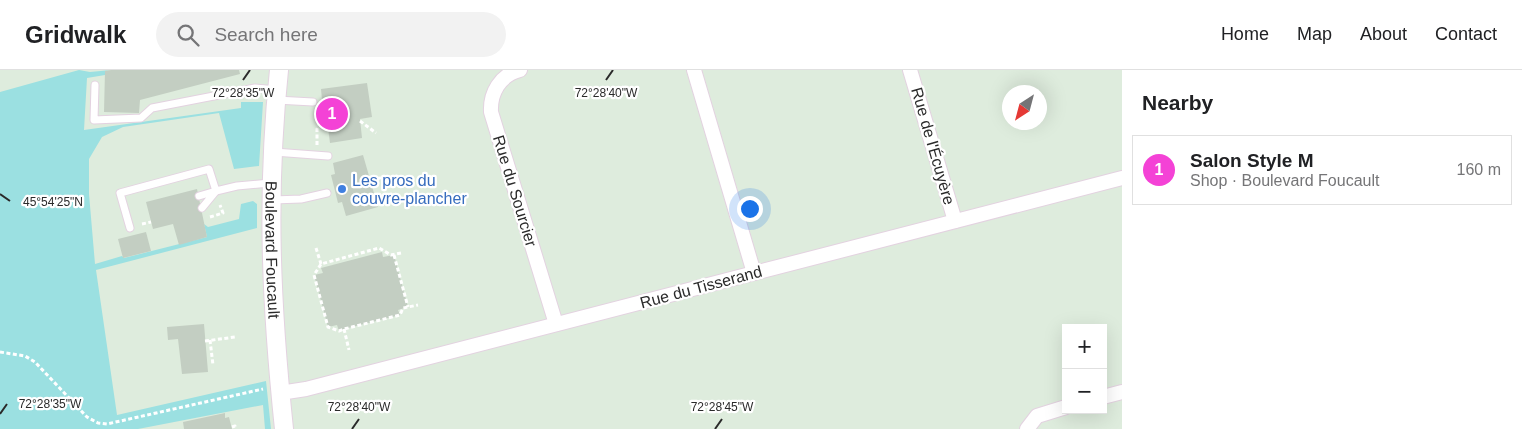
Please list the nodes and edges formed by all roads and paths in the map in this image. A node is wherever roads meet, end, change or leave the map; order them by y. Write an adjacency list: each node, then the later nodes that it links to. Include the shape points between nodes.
1 (279, 70): 6 (street, Boulevard Foucault)
2 (520, 70): 33 (street, Rue du Sourcier, via 498,84 490,102 491,112)
3 (694, 70): 30 (street)
4 (910, 70): 22 (street, Rue de l'Écuyère)
5 (96, 85): 6 (lane, via 94,120 141,118 152,108 255,88)
6 (276, 95): 7 (lane); 11 (street, Boulevard Foucault)
7 (313, 102)
8 (322, 115): 12 (path, via 317,129)
9 (360, 121): 10 (path)
10 (376, 133)
11 (271, 151): 12 (lane); 18 (street, Boulevard Foucault)
12 (318, 156): 13 (lane)
13 (328, 156)
14 (383, 177): 16 (path)
15 (1122, 178): 22 (street, Rue du Tisserand)
16 (371, 181)
17 (216, 191): 18 (lane, via 237,186); 20 (lane); 21 (lane); 23 (lane, via 209,169 120,193)
18 (270, 192): 19 (lane, via 291,200); 39 (street, Boulevard Foucault, via 271,280)
19 (327, 193)
20 (199, 196)
21 (202, 208)
22 (955, 221): 30 (street, Rue du Tisserand)
23 (130, 228)
24 (316, 248): 29 (path)
25 (373, 250): 27 (path); 28 (path, via 379,248); 29 (path)
26 (401, 252): 28 (path)
27 (374, 254)
28 (394, 255): 32 (path)
29 (321, 264): 34 (path, via 314,275 328,327)
30 (754, 273): 33 (street, Rue du Tisserand)
31 (418, 305): 32 (path)
32 (408, 307): 34 (path, via 403,308 400,315)
33 (556, 324): 39 (street, Rue du Tisserand, via 306,389)
34 (344, 330): 36 (path)
35 (235, 337): 38 (path, via 208,340)
36 (349, 350)
37 (0, 352): 39 (path, via 25,356 36,362 88,417 98,423 108,424)
38 (213, 365)
39 (280, 389): 45 (street, Boulevard Foucault)
40 (1122, 392): 41 (street)
41 (1107, 396)
42 (1062, 407): 46 (street, via 1037,416)
43 (232, 427): 44 (path)
44 (236, 429)
45 (284, 429)
46 (1027, 429)

